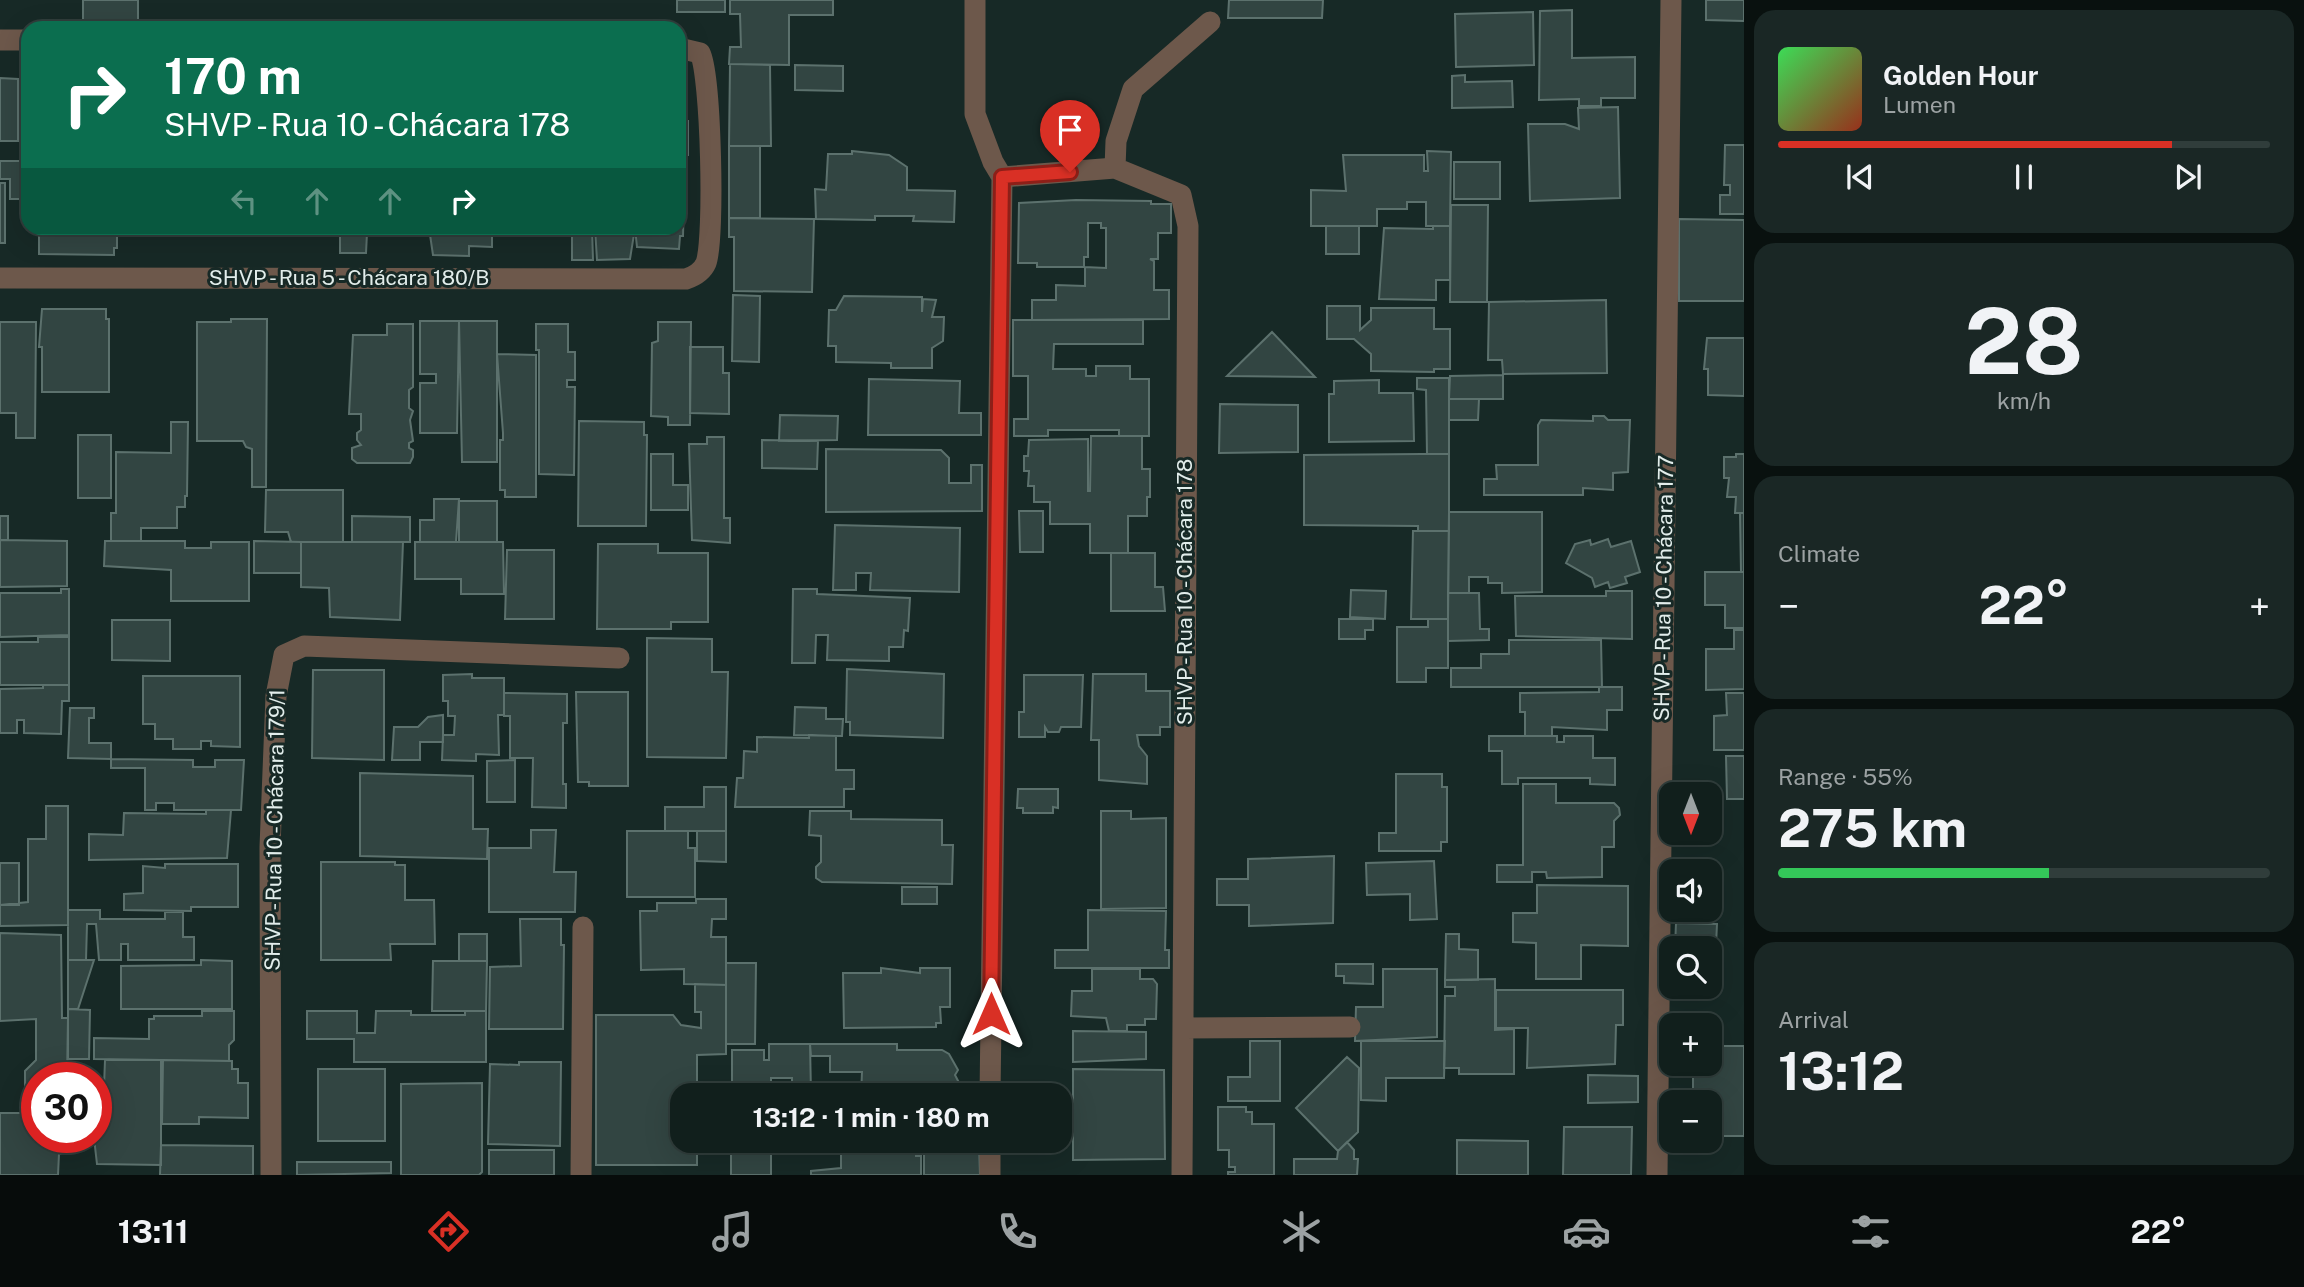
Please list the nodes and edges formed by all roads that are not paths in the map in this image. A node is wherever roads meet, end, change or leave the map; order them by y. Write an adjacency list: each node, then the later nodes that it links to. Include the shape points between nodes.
1 (975, 0): 8 (street, via 975,114)
2 (1671, 0): 20 (street, SHVP - Rua 10 - Chácara 177)
3 (1210, 22): 7 (street, via 1133,89 1116,141)
4 (0, 40): 5 (street)
5 (21, 40)
6 (686, 50): 9 (street, SHVP - Rua 5 - Chácara 180/B, via 701,53 708,80 710,237 706,264 686,279)
7 (1115, 168): 8 (street, SHVP - Rua 10 - Chácara 178); 13 (street, SHVP - Rua 10 - Chácara 178, via 1181,195 1188,226)
8 (1002, 177): 14 (street)
9 (0, 278)
10 (619, 658): 16 (street, SHVP - Rua 10 - Chácara 179/1, via 303,646 284,655 276,696 271,847)
11 (583, 927): 17 (street)
12 (1350, 1027): 13 (street)
13 (1183, 1028): 19 (street, SHVP - Rua 10 - Chácara 178)
14 (990, 1083)
15 (990, 1153): 18 (street)
16 (271, 1175)
17 (581, 1175)
18 (990, 1175)
19 (1182, 1175)
20 (1657, 1175)

